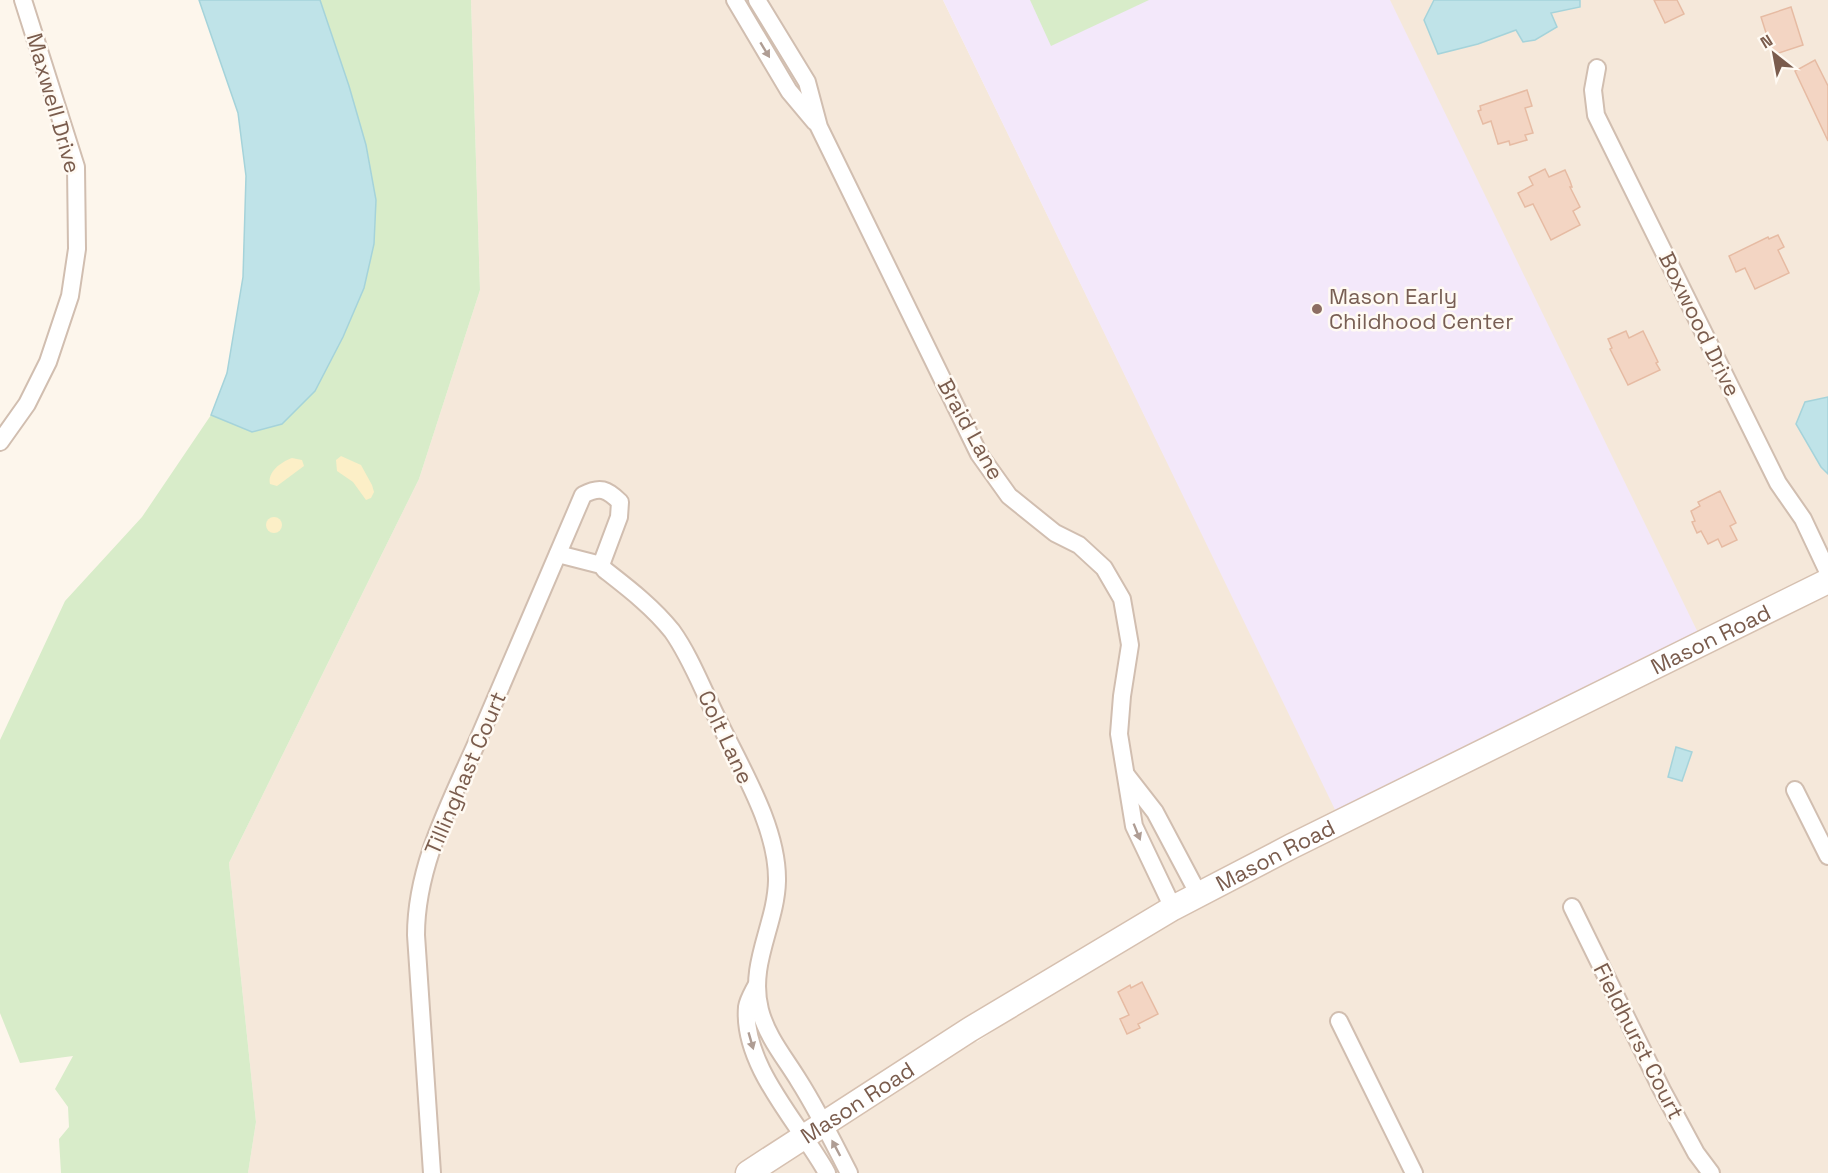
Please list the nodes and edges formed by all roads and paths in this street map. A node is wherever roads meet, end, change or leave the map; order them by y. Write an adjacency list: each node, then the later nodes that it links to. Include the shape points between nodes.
1 (23, 0): 6 (street, Maxwell Drive, via 76,167 77,249 70,296 48,362 27,404)
2 (735, 0): 5 (street, Braid Lane, one-way to 5, via 789,91)
3 (757, 0): 5 (street, Braid Lane, via 807,82)
4 (1597, 69): 9 (street, Boxwood Drive, via 1593,90 1596,115 1778,483 1803,519)
5 (819, 127): 11 (street, Braid Lane, via 979,454 1010,496 1054,533 1079,545 1104,568 1122,599 1130,645 1119,734)
6 (0, 442)
7 (558, 554): 8 (street, Colt Lane); 8 (street, Tillinghast Court, via 583,495 594,489 609,491 620,502 619,517); 21 (street, Tillinghast Court, via 434,843 420,888 417,947)
8 (601, 565): 17 (street, Colt Lane, via 672,632 766,823 777,881)
9 (1828, 572)
10 (1828, 580): 14 (main road, Mason Road)
11 (1126, 775): 14 (street, Braid Lane, via 1155,812); 16 (street, Braid Lane, one-way to 16, via 1134,826)
12 (1795, 790): 13 (street)
13 (1828, 856)
14 (1198, 895): 16 (main road, Mason Road)
15 (1572, 907): 26 (street, Fieldhurst Court, via 1662,1090)
16 (1173, 908): 19 (main road, Mason Road, via 987,1019)
17 (757, 985): 19 (street, Colt Lane, via 759,1009 767,1031); 20 (street, Colt Lane, one-way to 20, via 747,1005 748,1033 757,1062)
18 (1339, 1021): 25 (street)
19 (823, 1124): 20 (main road, Mason Road); 24 (street, Colt Lane, one-way to 19)
20 (802, 1137): 22 (main road, Mason Road); 23 (street, Colt Lane)
21 (432, 1173)
22 (748, 1173)
23 (827, 1173)
24 (849, 1173)
25 (1414, 1173)
26 (1711, 1173)

